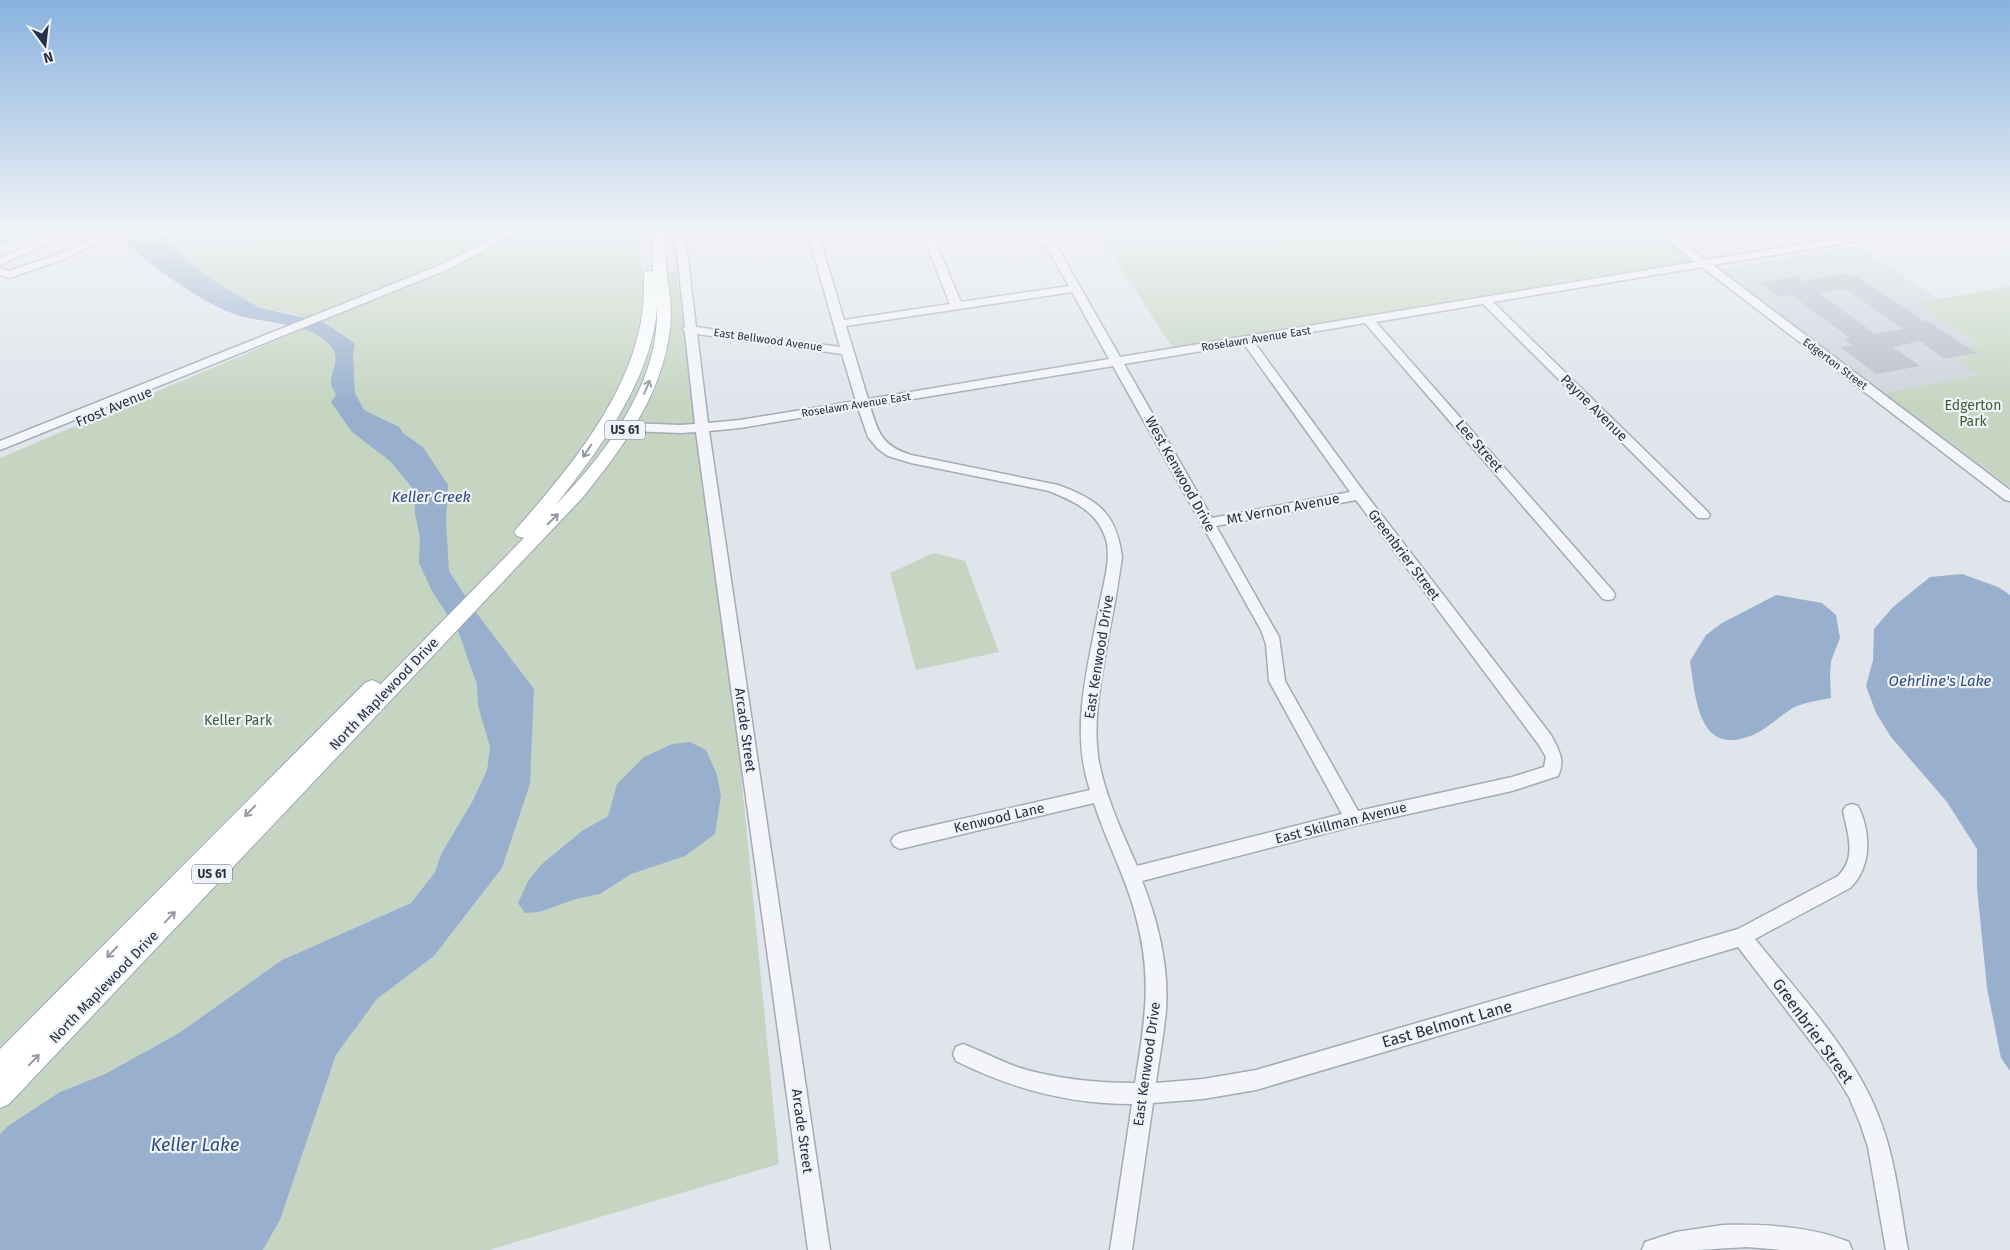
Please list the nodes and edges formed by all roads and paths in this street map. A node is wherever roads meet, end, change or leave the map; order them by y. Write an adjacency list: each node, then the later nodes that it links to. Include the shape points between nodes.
1 (391, 288): 18 (street, Frost Avenue)
2 (651, 288): 21 (main road, North Maplewood Drive / US 61, via 646,326 631,372)
3 (661, 288): 22 (main road, North Maplewood Drive / US 61, one-way to 3, via 647,389 661,341 664,312)
4 (685, 288): 15 (street, Arcade Street)
5 (829, 288): 14 (street, East Kenwood Drive)
6 (949, 288): 12 (street)
7 (1074, 288): 12 (street)
8 (1076, 288): 19 (street, West Kenwood Drive)
9 (1556, 288): 11 (street, Roselawn Avenue East)
10 (1736, 288): 27 (street, Edgerton Street)
11 (1485, 300): 13 (street, Roselawn Avenue East); 28 (street, Payne Avenue)
12 (957, 306): 14 (street)
13 (1368, 320): 16 (street, Roselawn Avenue East); 31 (street, Lee Street)
14 (839, 324): 17 (street, East Kenwood Drive)
15 (689, 329): 17 (street, East Bellwood Avenue); 23 (street, Arcade Street)
16 (1247, 340): 19 (street, Roselawn Avenue East); 26 (street, Greenbrier Street)
17 (847, 351): 20 (street, East Kenwood Drive)
18 (226, 356): 24 (street, Frost Avenue); 25 (street, Frost Avenue, via 207,368)
19 (1117, 362): 20 (street, Roselawn Avenue East); 29 (street, West Kenwood Drive)
20 (863, 404): 23 (street, Roselawn Avenue East); 34 (street, East Kenwood Drive, via 874,437 893,453 1060,489 1084,502 1105,521 1114,540 1115,557 1088,709 1091,762)
21 (604, 426): 22 (street, Roselawn Avenue East); 30 (main road, North Maplewood Drive / US 61, one-way to 30, via 545,508)
22 (627, 427): 23 (street, Roselawn Avenue East); 30 (main road, North Maplewood Drive / US 61, one-way to 22, via 578,493)
23 (702, 428): 44 (street, Arcade Street)
24 (0, 446)
25 (0, 454)
26 (1359, 495): 29 (street, Mt Vernon Avenue); 33 (street, Greenbrier Street, via 1545,740 1554,758)
27 (2010, 497)
28 (1703, 515)
29 (1208, 523): 36 (street, West Kenwood Drive, via 1273,639 1276,681)
30 (492, 573): 32 (main road, North Maplewood Drive / US 61)
31 (1608, 595)
32 (421, 646): 41 (main road, North Maplewood Drive / US 61, one-way to 41); 43 (main road, North Maplewood Drive / US 61, one-way to 32)
33 (1552, 771): 36 (street, East Skillman Avenue, via 1512,784)
34 (1099, 795): 37 (street, Kenwood Lane); 38 (street, East Kenwood Drive)
35 (1852, 811): 39 (street, East Belmont Lane, via 1859,853 1853,875)
36 (1354, 819): 38 (street, East Skillman Avenue)
37 (900, 841)
38 (1130, 876): 42 (street, East Kenwood Drive, via 1150,933 1157,982)
39 (1742, 936): 42 (street, East Belmont Lane, via 1256,1080 1223,1088); 48 (street, Greenbrier Street, via 1838,1061 1856,1090 1879,1147)
40 (963, 1054): 42 (street, East Belmont Lane, via 1005,1073 1039,1083 1079,1090)
41 (0, 1067)
42 (1144, 1093): 45 (street, East Kenwood Drive)
43 (0, 1096)
44 (819, 1250)
45 (1121, 1250)
46 (1653, 1250): 47 (street, via 1679,1242 1721,1236 1759,1236 1805,1241)
47 (1841, 1250)
48 (1897, 1250)

